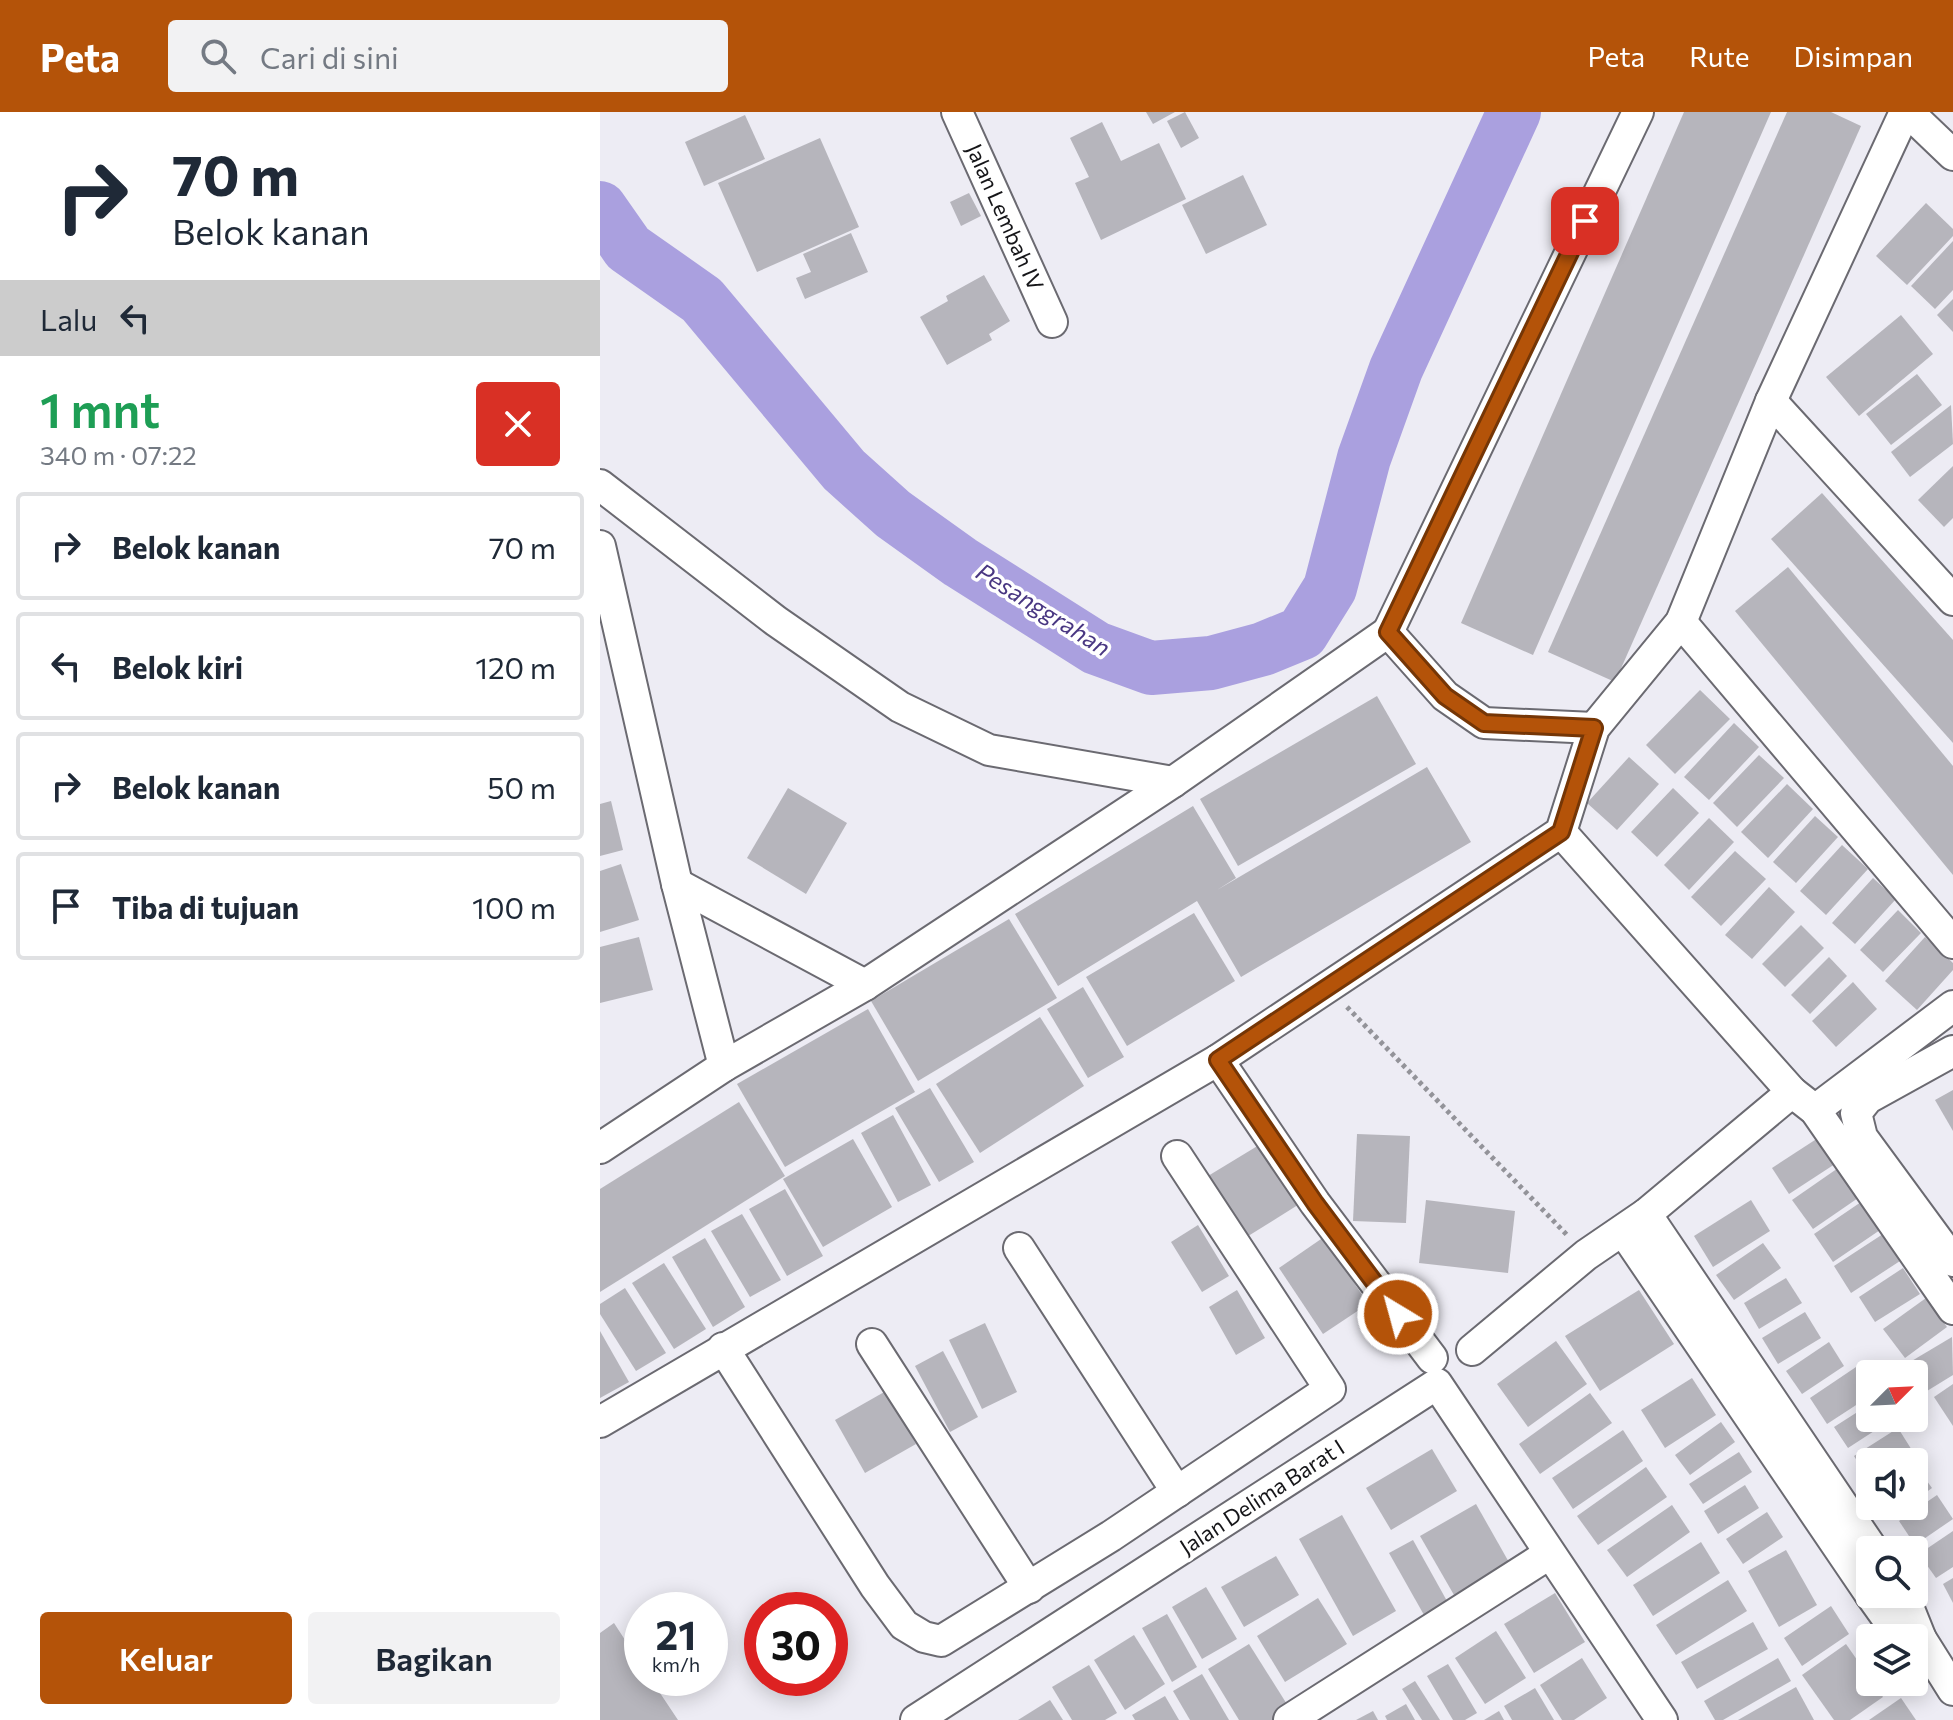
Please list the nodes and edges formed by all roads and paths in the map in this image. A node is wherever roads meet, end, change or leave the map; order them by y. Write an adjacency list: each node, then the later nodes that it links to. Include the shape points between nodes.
1 (957, 112): 5 (street, Jalan Lembah IV)
2 (1638, 112): 11 (street)
3 (1906, 112): 4 (street); 6 (street)
4 (1953, 155)
5 (1052, 322)
6 (1771, 401): 9 (street); 10 (street)
7 (600, 485): 13 (street, via 776,621 900,707 989,750)
8 (600, 546): 15 (street)
9 (1953, 600)
10 (1681, 622): 12 (street); 16 (street)
11 (1388, 632): 12 (street, via 1445,696 1484,723); 13 (street)
12 (1594, 728): 14 (street)
13 (1173, 782): 17 (street)
14 (1561, 832): 18 (street); 23 (street)
15 (677, 884): 17 (street); 22 (street)
16 (1953, 943)
17 (865, 985): 22 (street)
18 (1330, 989): 21 (street); 28 (path)
19 (1953, 1006): 23 (street)
20 (1953, 1051): 29 (street, via 1868,1098 1856,1113 1862,1137)
21 (1218, 1060): 32 (street); 34 (street, via 1315,1203)
22 (724, 1066): 24 (street)
23 (1804, 1101): 26 (street); 30 (street)
24 (600, 1148)
25 (1177, 1156): 36 (street, via 1330,1389)
26 (1635, 1223): 28 (street); 37 (street); 39 (street)
27 (1019, 1248): 36 (street)
28 (1586, 1255): 33 (street)
29 (1953, 1261)
30 (1953, 1309)
31 (872, 1344): 40 (street)
32 (723, 1348): 35 (street); 40 (street, via 904,1625 941,1641)
33 (1472, 1350)
34 (1432, 1358)
35 (600, 1422)
36 (1177, 1492): 40 (street)
37 (1863, 1536)
38 (1549, 1554): 45 (street, Jalan Delima Barat I, via 1437,1384); 46 (street); 47 (street, Jalan Delima Barat I)
39 (1856, 1572)
40 (1029, 1588)
41 (1880, 1608): 42 (street)
42 (1898, 1624)
43 (1928, 1650): 44 (street)
44 (1953, 1690)
45 (916, 1720)
46 (1289, 1720)
47 (1662, 1720)

